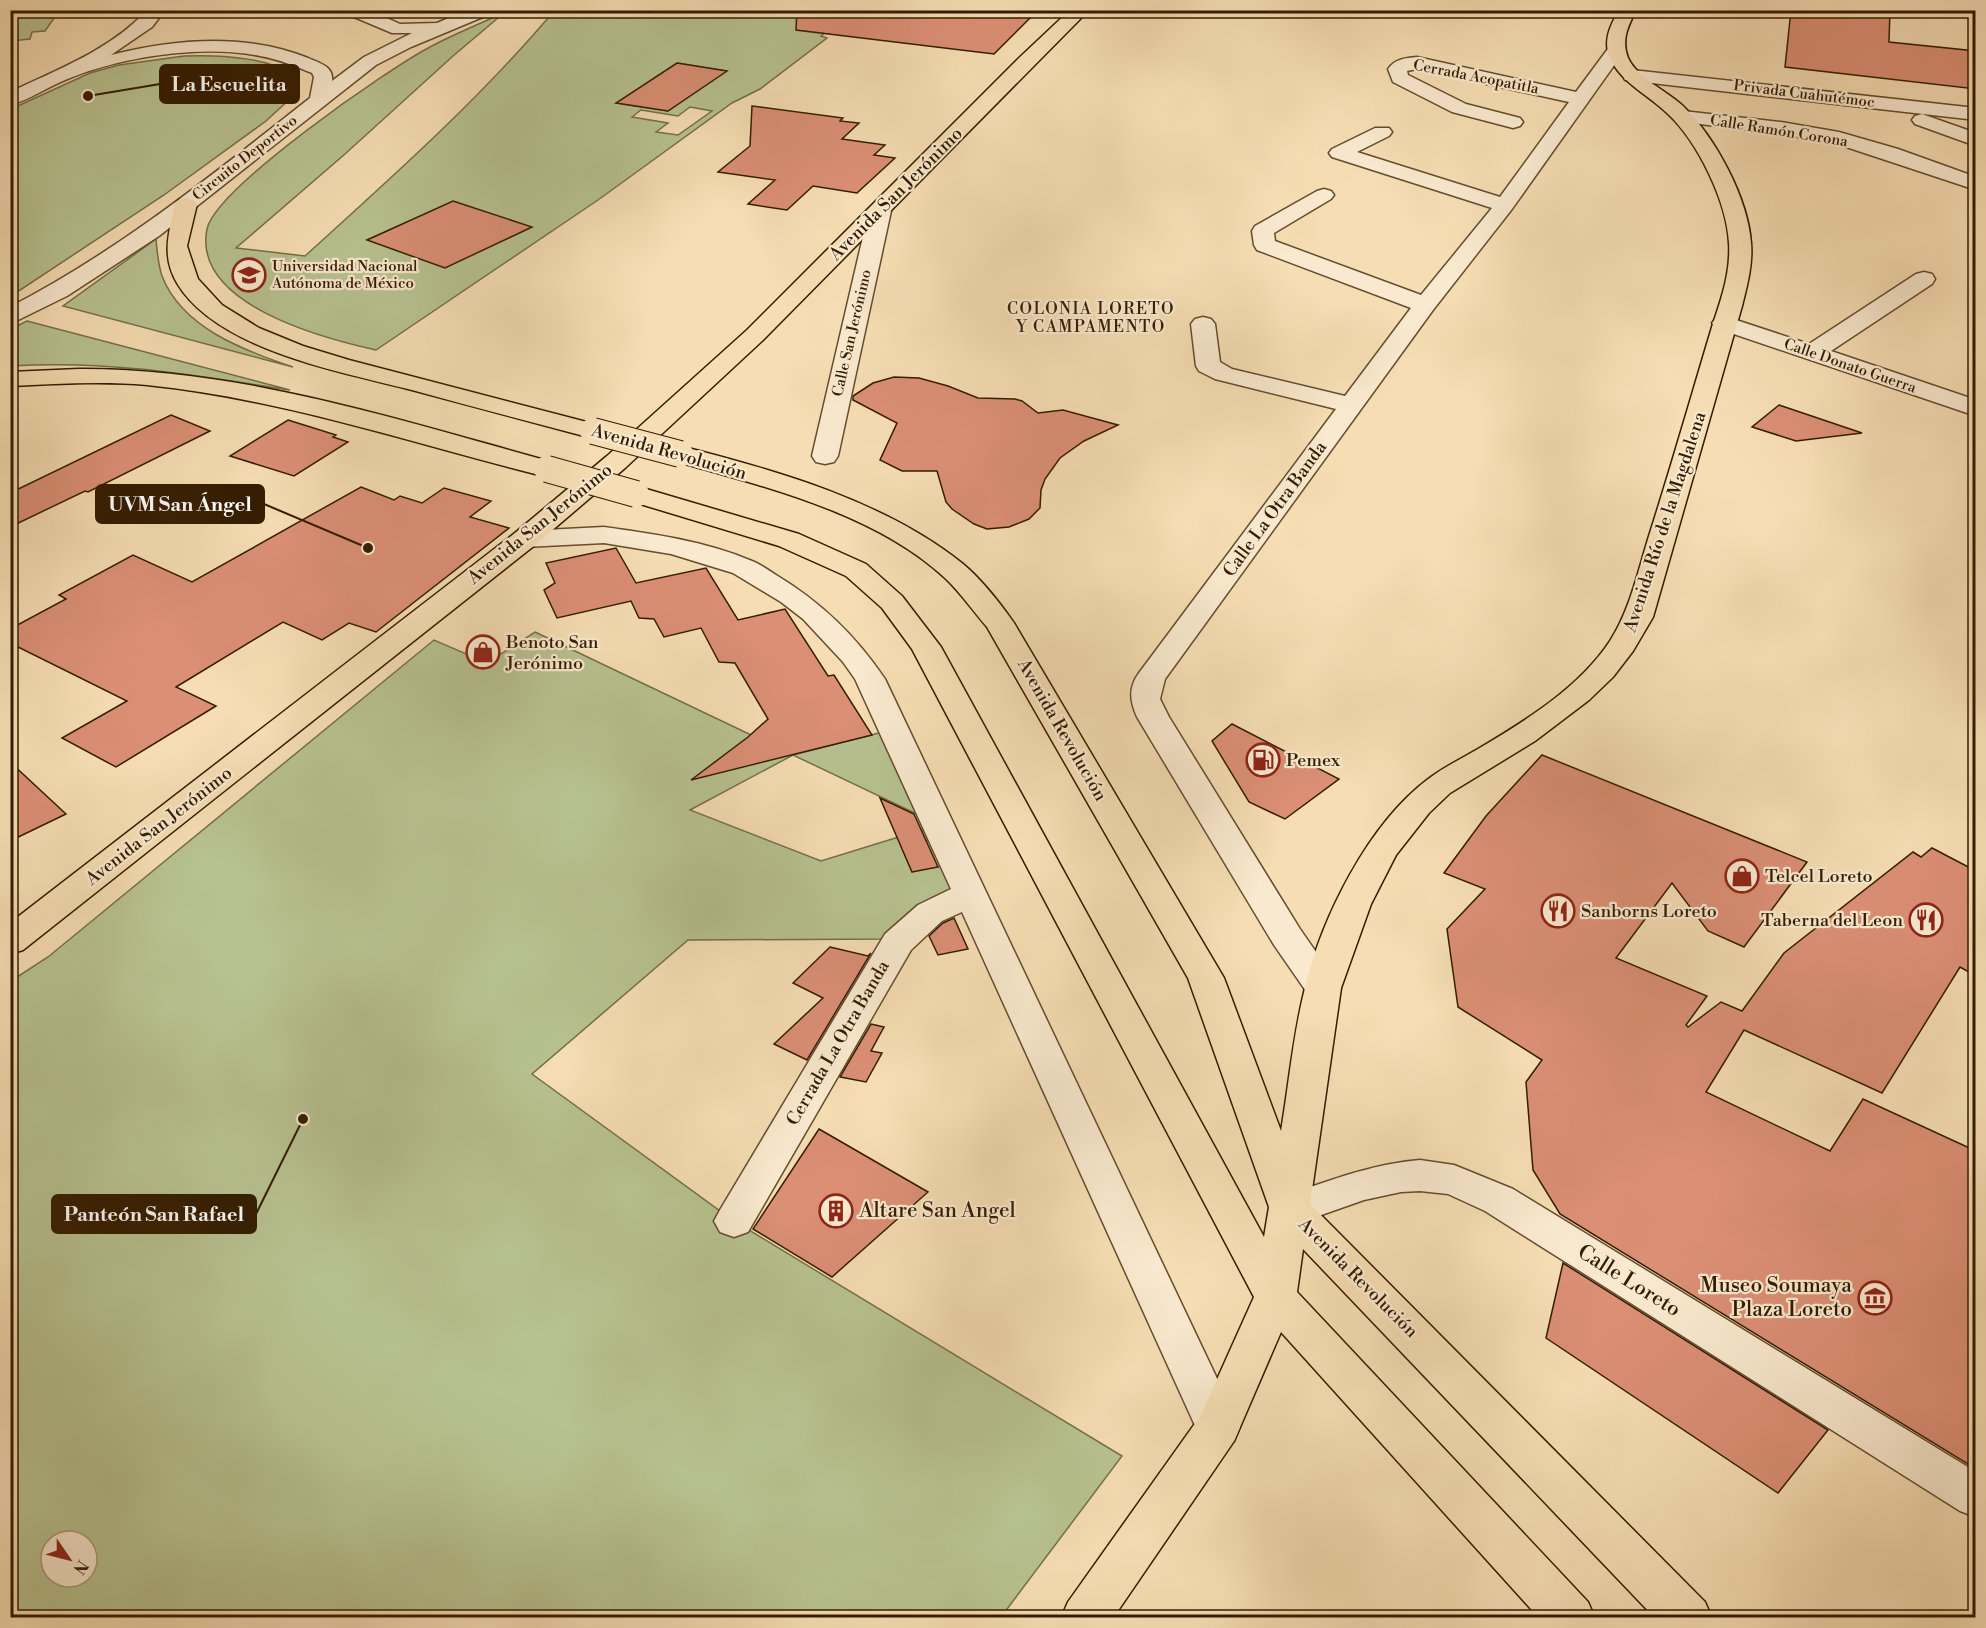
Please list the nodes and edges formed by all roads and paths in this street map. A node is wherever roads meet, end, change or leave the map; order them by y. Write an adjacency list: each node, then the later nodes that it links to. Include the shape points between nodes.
1 (157, 10): 8 (street, via 122,40)
2 (353, 10): 6 (street, via 398,29)
3 (484, 10): 6 (street, Circuito Deportivo)
4 (1081, 10): 23 (main road, Avenida San Jerónimo)
5 (1628, 10): 7 (main road, via 1617,30)
6 (455, 22): 11 (street, Circuito Deportivo, via 370,61)
7 (1616, 50): 9 (main road, Avenida Río de la Magdalena); 12 (street, Calle La Otra Banda)
8 (64, 74): 10 (street); 11 (street, via 102,61 158,51 228,47 263,50 320,70 323,77)
9 (1632, 76): 13 (street, Privada Cuahutémoc); 15 (main road, Avenida Río de la Magdalena)
10 (10, 99)
11 (319, 99): 21 (street, Circuito Deportivo)
12 (1581, 99): 16 (street, Cerrada Acopatitla, via 1417,63 1397,69 1400,78 1437,99); 22 (street, Calle La Otra Banda)
13 (1875, 102): 14 (street, Privada Cuahutémoc); 18 (street)
14 (1976, 114)
15 (1683, 117): 19 (street, Calle Ramón Corona, via 1839,138); 27 (main road, Avenida Río de la Magdalena, via 1733,204 1740,234 1740,261)
16 (1513, 122)
17 (1382, 132): 22 (street, via 1339,153)
18 (1976, 140)
19 (1976, 184)
20 (1324, 195): 25 (street, via 1263,231 1265,245)
21 (186, 204): 26 (street, Circuito Deportivo, via 100,268); 34 (main road, Avenida Revolución, bridge, via 176,232 178,261 184,275 207,303 245,330 298,353)
22 (1505, 205): 25 (street, Calle La Otra Banda)
23 (880, 211): 33 (street, Calle San Jerónimo); 37 (main road, Avenida San Jerónimo, via 755,335)
24 (1924, 279): 29 (street)
25 (1425, 305): 31 (street, Calle La Otra Banda)
26 (10, 317)
27 (1724, 323): 29 (street, Calle Donato Guerra); 40 (main road, Avenida Río de la Magdalena, via 1642,604 1625,642 1607,667 1574,698 1419,802 1366,876)
28 (1203, 324): 31 (street, via 1208,366 1224,374)
29 (1812, 353): 32 (street, Calle Donato Guerra)
30 (10, 379): 35 (main road, Avenida Revolución, bridge, via 117,376 181,382 290,401)
31 (1352, 405): 40 (street, Calle La Otra Banda, via 1150,679 1145,699 1287,937)
32 (1976, 409)
33 (825, 456)
34 (742, 472): 35 (main road); 36 (main road, Avenida Revolución)
35 (690, 508): 36 (main road, Avenida Revolución)
36 (813, 522): 41 (main road, Avenida Revolución, via 902,535 954,572 999,623 1206,978); 43 (main road, Avenida Revolución, via 856,570 892,602 926,647)
37 (525, 539): 38 (street, via 604,535 675,546 743,567 813,613 854,656 870,680); 39 (main road, Avenida San Jerónimo)
38 (969, 894): 42 (street, Cerrada La Otra Banda, via 930,913 898,942); 44 (street)
39 (10, 942)
40 (1323, 988): 41 (main road, Avenida Río de la Magdalena)
41 (1290, 1210): 43 (main road, Avenida Río de la Magdalena); 45 (street, Calle Loreto, via 1398,1176 1418,1174 1460,1182 1499,1200); 48 (main road, Avenida Revolución)
42 (734, 1221)
43 (1275, 1297): 44 (main road, Avenida Río de la Magdalena); 47 (main road, Avenida Revolución)
44 (1218, 1428): 46 (main road, Avenida Río de la Magdalena)
45 (1976, 1497)
46 (1085, 1617)
47 (1572, 1617)
48 (1688, 1617)

